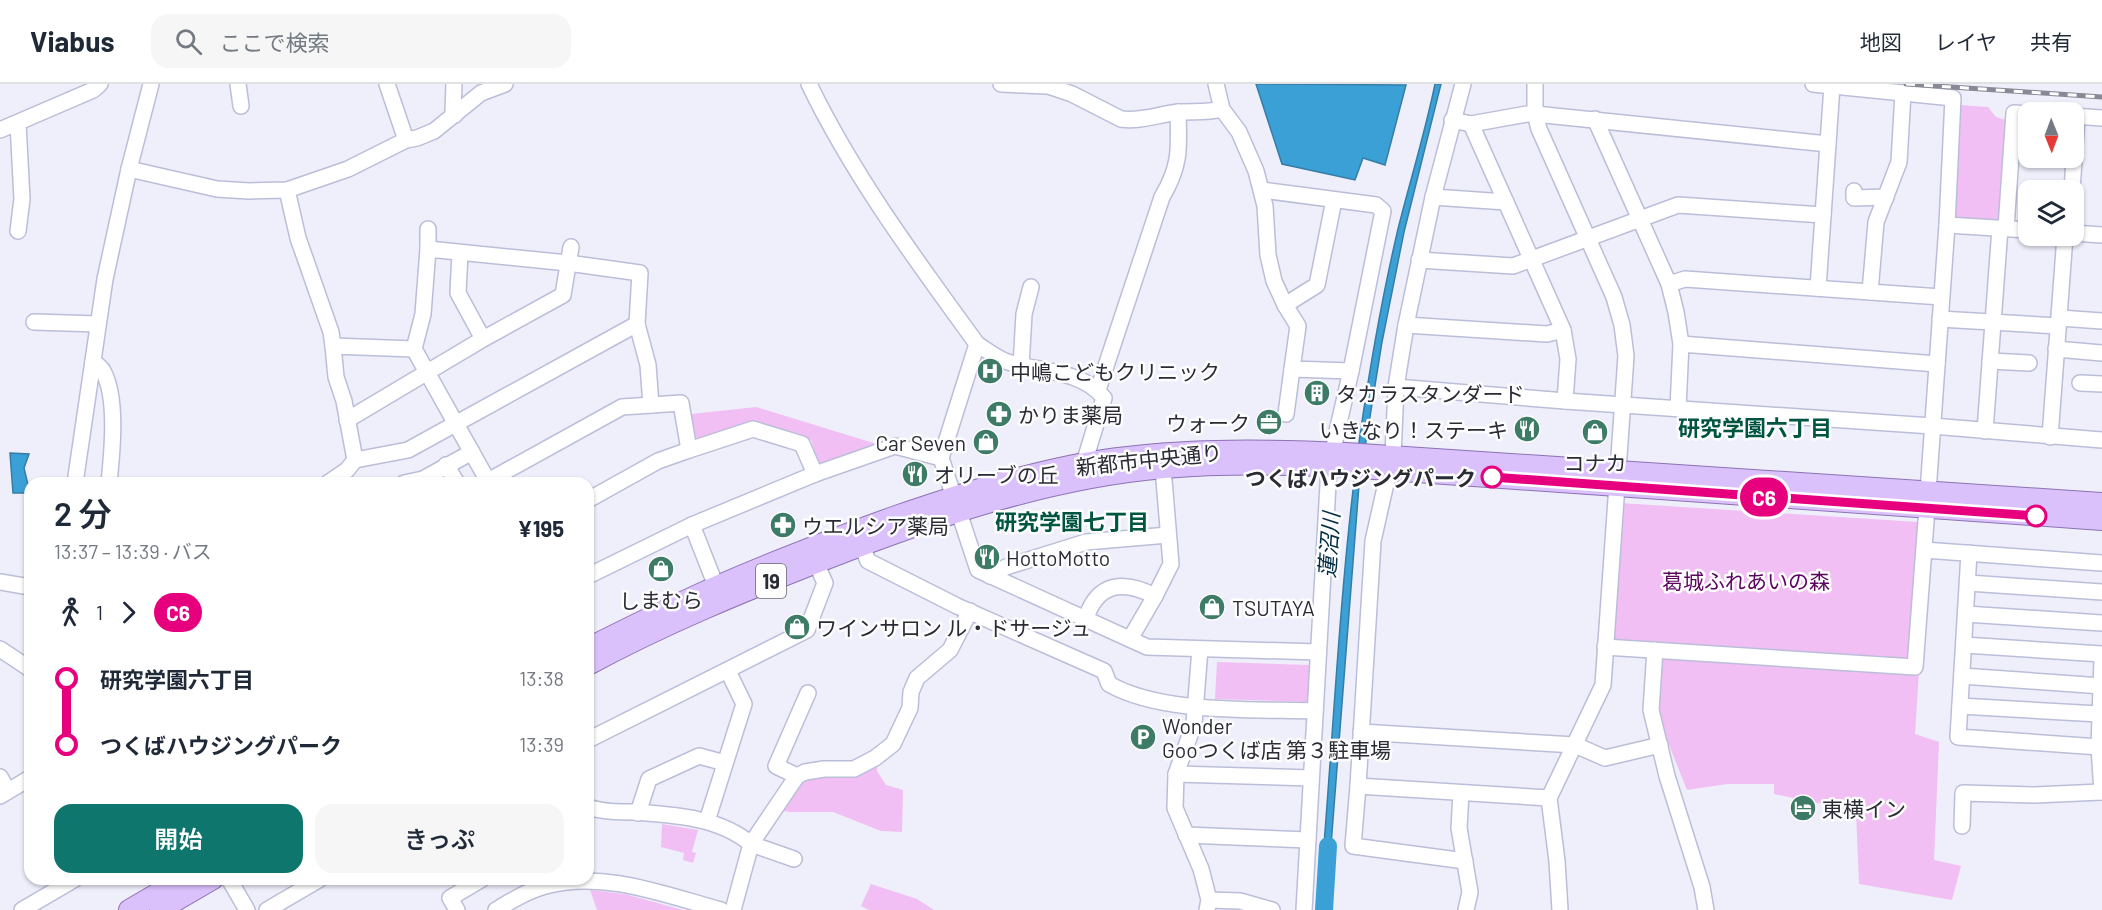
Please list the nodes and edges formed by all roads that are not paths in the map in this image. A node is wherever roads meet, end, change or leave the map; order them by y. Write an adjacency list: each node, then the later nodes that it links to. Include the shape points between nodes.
1 (100, 84): 26 (street)
2 (151, 84): 31 (street)
3 (238, 84): 16 (street)
4 (387, 84): 29 (street)
5 (454, 84): 21 (street)
6 (505, 84): 21 (street, via 481,93)
7 (809, 84): 72 (street, via 831,131 902,241)
8 (1001, 84): 18 (street, via 1048,86 1121,119)
9 (1216, 84): 17 (street)
10 (1463, 84): 24 (street)
11 (1535, 84): 20 (street)
12 (1813, 84): 13 (street)
13 (1832, 86): 15 (street); 30 (street)
14 (1956, 91): 15 (street); 41 (street)
15 (1903, 93): 36 (street, via 1899,162)
16 (241, 106)
17 (1222, 109): 18 (street); 32 (street, via 1239,132)
18 (1178, 112): 89 (street, via 1178,163 1162,197)
19 (2018, 113): 42 (street, via 2014,113)
20 (1535, 114): 25 (street); 27 (street); 48 (street)
21 (455, 115): 29 (street, via 434,130)
22 (2084, 117): 23 (street)
23 (2102, 118)
24 (1452, 120): 27 (street); 35 (street)
25 (1595, 120): 30 (street); 40 (street)
26 (18, 123): 28 (street); 45 (street, via 22,199)
27 (1471, 124): 38 (street)
28 (0, 130)
29 (406, 140): 33 (street, via 348,169)
30 (1828, 144): 39 (street)
31 (129, 169): 33 (street, via 217,189); 67 (street)
32 (1262, 189): 37 (street); 61 (street, via 1268,255)
33 (287, 190): 74 (street, via 298,238)
34 (1854, 191): 36 (street, via 1854,198)
35 (1433, 197): 38 (street); 54 (street)
36 (1886, 197): 59 (street, via 1876,222)
37 (1334, 200): 61 (street, via 1317,285); 84 (street, via 1376,205 1383,211)
38 (1506, 202): 53 (street)
39 (1823, 216): 40 (street, via 1678,205); 58 (street)
40 (1640, 219): 48 (street); 56 (street)
41 (1947, 225): 42 (street); 60 (street)
42 (2003, 228): 44 (street); 65 (street)
43 (428, 229): 51 (street)
44 (2018, 229)
45 (18, 231)
46 (2084, 234): 47 (street)
47 (2102, 235)
48 (1588, 238): 53 (street); 91 (street, via 1622,326 1626,356)
49 (2064, 246): 66 (street)
50 (571, 247): 55 (street)
51 (428, 249): 52 (street); 75 (street, via 423,314)
52 (460, 253): 55 (street); 71 (street, via 458,293)
53 (1532, 259): 54 (street, via 1513,266); 70 (street)
54 (1419, 260): 69 (street)
55 (567, 263): 68 (street, via 640,273); 71 (street, via 563,295)
56 (1669, 284): 58 (street, via 1685,279); 73 (street)
57 (1031, 287): 82 (street, via 1024,314)
58 (1818, 288): 59 (street)
59 (1870, 292): 60 (street)
60 (1941, 297): 62 (street)
61 (1285, 305): 83 (street, via 1298,326)
62 (1940, 319): 65 (street); 81 (street)
63 (2102, 321): 66 (street)
64 (34, 322): 67 (street)
65 (1993, 322): 66 (street); 79 (street)
66 (2059, 322): 76 (street)
67 (98, 324): 78 (street)
68 (637, 324): 92 (street, via 648,365); 96 (street)
69 (1406, 325): 70 (street, via 1547,334); 88 (street)
70 (1563, 330): 90 (street, via 1568,359)
71 (483, 339): 85 (street)
72 (976, 344): 82 (street); 103 (street)
73 (1681, 344): 81 (street); 93 (street)
74 (333, 346): 75 (street); 95 (street)
75 (414, 349): 85 (street)
76 (2056, 349): 77 (street); 99 (street)
77 (2102, 353)
78 (93, 361): 111 (street); 112 (street, via 102,369 108,385 114,437)
79 (1990, 361): 80 (street); 98 (street)
80 (2029, 363)
81 (1936, 364): 97 (street)
82 (1021, 366): 89 (street, via 1074,377)
83 (1292, 369): 84 (street); 94 (street)
84 (1351, 371): 105 (street, via 1335,440)
85 (427, 373): 95 (street); 96 (street)
86 (2080, 383): 87 (street)
87 (2102, 384)
88 (1396, 387): 90 (street); 106 (street)
89 (1098, 390): 107 (street, via 1104,398)
90 (1565, 401): 91 (street)
91 (1621, 404): 93 (street); 118 (street)
92 (651, 405): 101 (street, via 681,403); 117 (street, via 622,407)
93 (1678, 408): 97 (street)
94 (1286, 414)
95 (347, 420): 104 (street)
96 (455, 423): 102 (street); 104 (street, via 408,450)
97 (1932, 426): 98 (street); 120 (street)
98 (1985, 431): 99 (street)
99 (2050, 437): 100 (street)
100 (2102, 440)
101 (689, 450): 110 (street, via 753,429 802,444); 119 (street, via 658,461)
102 (472, 452): 108 (street); 116 (street)
103 (941, 458): 110 (street, via 895,446); 122 (street)
104 (355, 460): 113 (street)
105 (1339, 460): 106 (main road, 新都市中央通り / 19); 107 (main road, 新都市中央通り / 19, via 1268,450 1165,453); 109 (main road, 新都市中央通り / 19); 150 (street)
106 (1384, 462): 118 (main road, 新都市中央通り / 19); 163 (street, via 1373,541)
107 (1084, 463): 122 (main road, 新都市中央通り / 19, via 1021,477)
108 (446, 465): 114 (street); 115 (street)
109 (1163, 468): 122 (main road, 新都市中央通り / 19); 125 (street)
110 (815, 474): 124 (street)
111 (76, 477)
112 (110, 477)
113 (337, 477)
114 (430, 477)
115 (453, 477)
116 (486, 477)
117 (498, 477)
118 (1617, 478): 120 (main road, 新都市中央通り / 19); 146 (street)
119 (594, 497)
120 (1927, 500): 121 (main road, 新都市中央通り / 19); 123 (main road, 新都市中央通り / 19); 127 (street)
121 (2102, 503)
122 (957, 504): 126 (main road, 新都市中央通り / 19); 132 (street, via 978,570); 136 (main road, 新都市中央通り / 19, via 832,539)
123 (2102, 520)
124 (692, 525): 131 (street); 136 (street)
125 (1168, 535): 132 (street, via 1086,543 1006,567); 138 (street, via 1171,564)
126 (862, 546): 129 (main road, 新都市中央通り / 19); 139 (street, via 868,561)
127 (1924, 550): 128 (street); 149 (street, via 1915,667)
128 (1969, 553): 130 (street); 134 (street)
129 (816, 563): 153 (main road, 新都市中央通り / 19, via 683,618); 155 (street, via 825,583 807,630)
130 (2102, 563)
131 (594, 573)
132 (990, 576): 141 (street)
133 (0, 582): 135 (street)
134 (1968, 583): 137 (street); 140 (street)
135 (24, 586)
136 (716, 586): 144 (main road, 新都市中央通り / 19)
137 (2102, 592)
138 (1155, 596): 141 (street, via 1140,588 1116,586 1096,597); 143 (street)
139 (970, 611): 160 (street, via 1104,671 1109,684 1119,690); 170 (street, via 950,651 917,678 910,708 893,744 854,769 824,769)
140 (1966, 614): 142 (street); 145 (street)
141 (1086, 618): 143 (street)
142 (2102, 623)
143 (1130, 639): 147 (street, via 1146,647)
144 (594, 645)
145 (1964, 645): 151 (street); 156 (street)
146 (1605, 647): 149 (street); 165 (street, via 1603,685)
147 (1200, 648): 150 (street); 160 (street)
148 (0, 649): 154 (street)
149 (1655, 650): 166 (street, via 1651,710)
150 (1318, 652): 161 (street)
151 (2102, 654)
152 (2102, 659): 157 (street)
153 (594, 662)
154 (24, 665)
155 (728, 671): 164 (street); 168 (street, via 744,704)
156 (1962, 676): 157 (street); 159 (street)
157 (2101, 686): 162 (street)
158 (808, 693): 170 (street, via 776,766)
159 (1960, 706): 162 (street); 167 (street, via 1958,737)
160 (1197, 707): 161 (street); 169 (street)
161 (1315, 711): 171 (street)
162 (2099, 714): 167 (street)
163 (1360, 732): 165 (street); 173 (street)
164 (594, 737)
165 (1575, 745): 166 (street, via 1605,758); 177 (street)
166 (1660, 745): 209 (street)
167 (2099, 747): 175 (street)
168 (725, 763): 179 (street, via 699,756 649,779); 180 (street)
169 (1176, 774): 171 (street); 182 (street, via 1175,808)
170 (797, 776): 184 (street)
171 (1311, 778): 183 (street)
172 (24, 780): 174 (street)
173 (1358, 786): 176 (street); 186 (street, via 1353,846)
174 (3, 788)
175 (2101, 792): 181 (street, via 1963,793)
176 (1461, 793): 177 (street); 186 (street, via 1459,828)
177 (1549, 798): 208 (street)
178 (594, 809): 179 (street)
179 (639, 813): 180 (street)
180 (706, 821): 184 (street)
181 (1962, 826)
182 (1186, 835): 183 (street); 195 (street, via 1202,869)
183 (1308, 840): 206 (street)
184 (751, 844): 185 (street); 204 (street)
185 (794, 860)
186 (1465, 861): 207 (street, via 1470,892)
187 (594, 880): 203 (street)
188 (65, 885): 196 (street)
189 (172, 885): 197 (main road)
190 (203, 885): 198 (main road)
191 (232, 885): 199 (street)
192 (310, 885): 200 (street)
193 (471, 885): 201 (street, via 450,897)
194 (552, 885): 202 (street, via 532,890)
195 (1208, 905): 205 (street, via 1240,901)
196 (22, 910)
197 (129, 910)
198 (160, 910)
199 (247, 910)
200 (267, 910)
201 (457, 910)
202 (495, 910)
203 (721, 910)
204 (733, 910)
205 (1272, 910)
206 (1304, 910)
207 (1466, 910)
208 (1560, 910)
209 (1706, 910)

